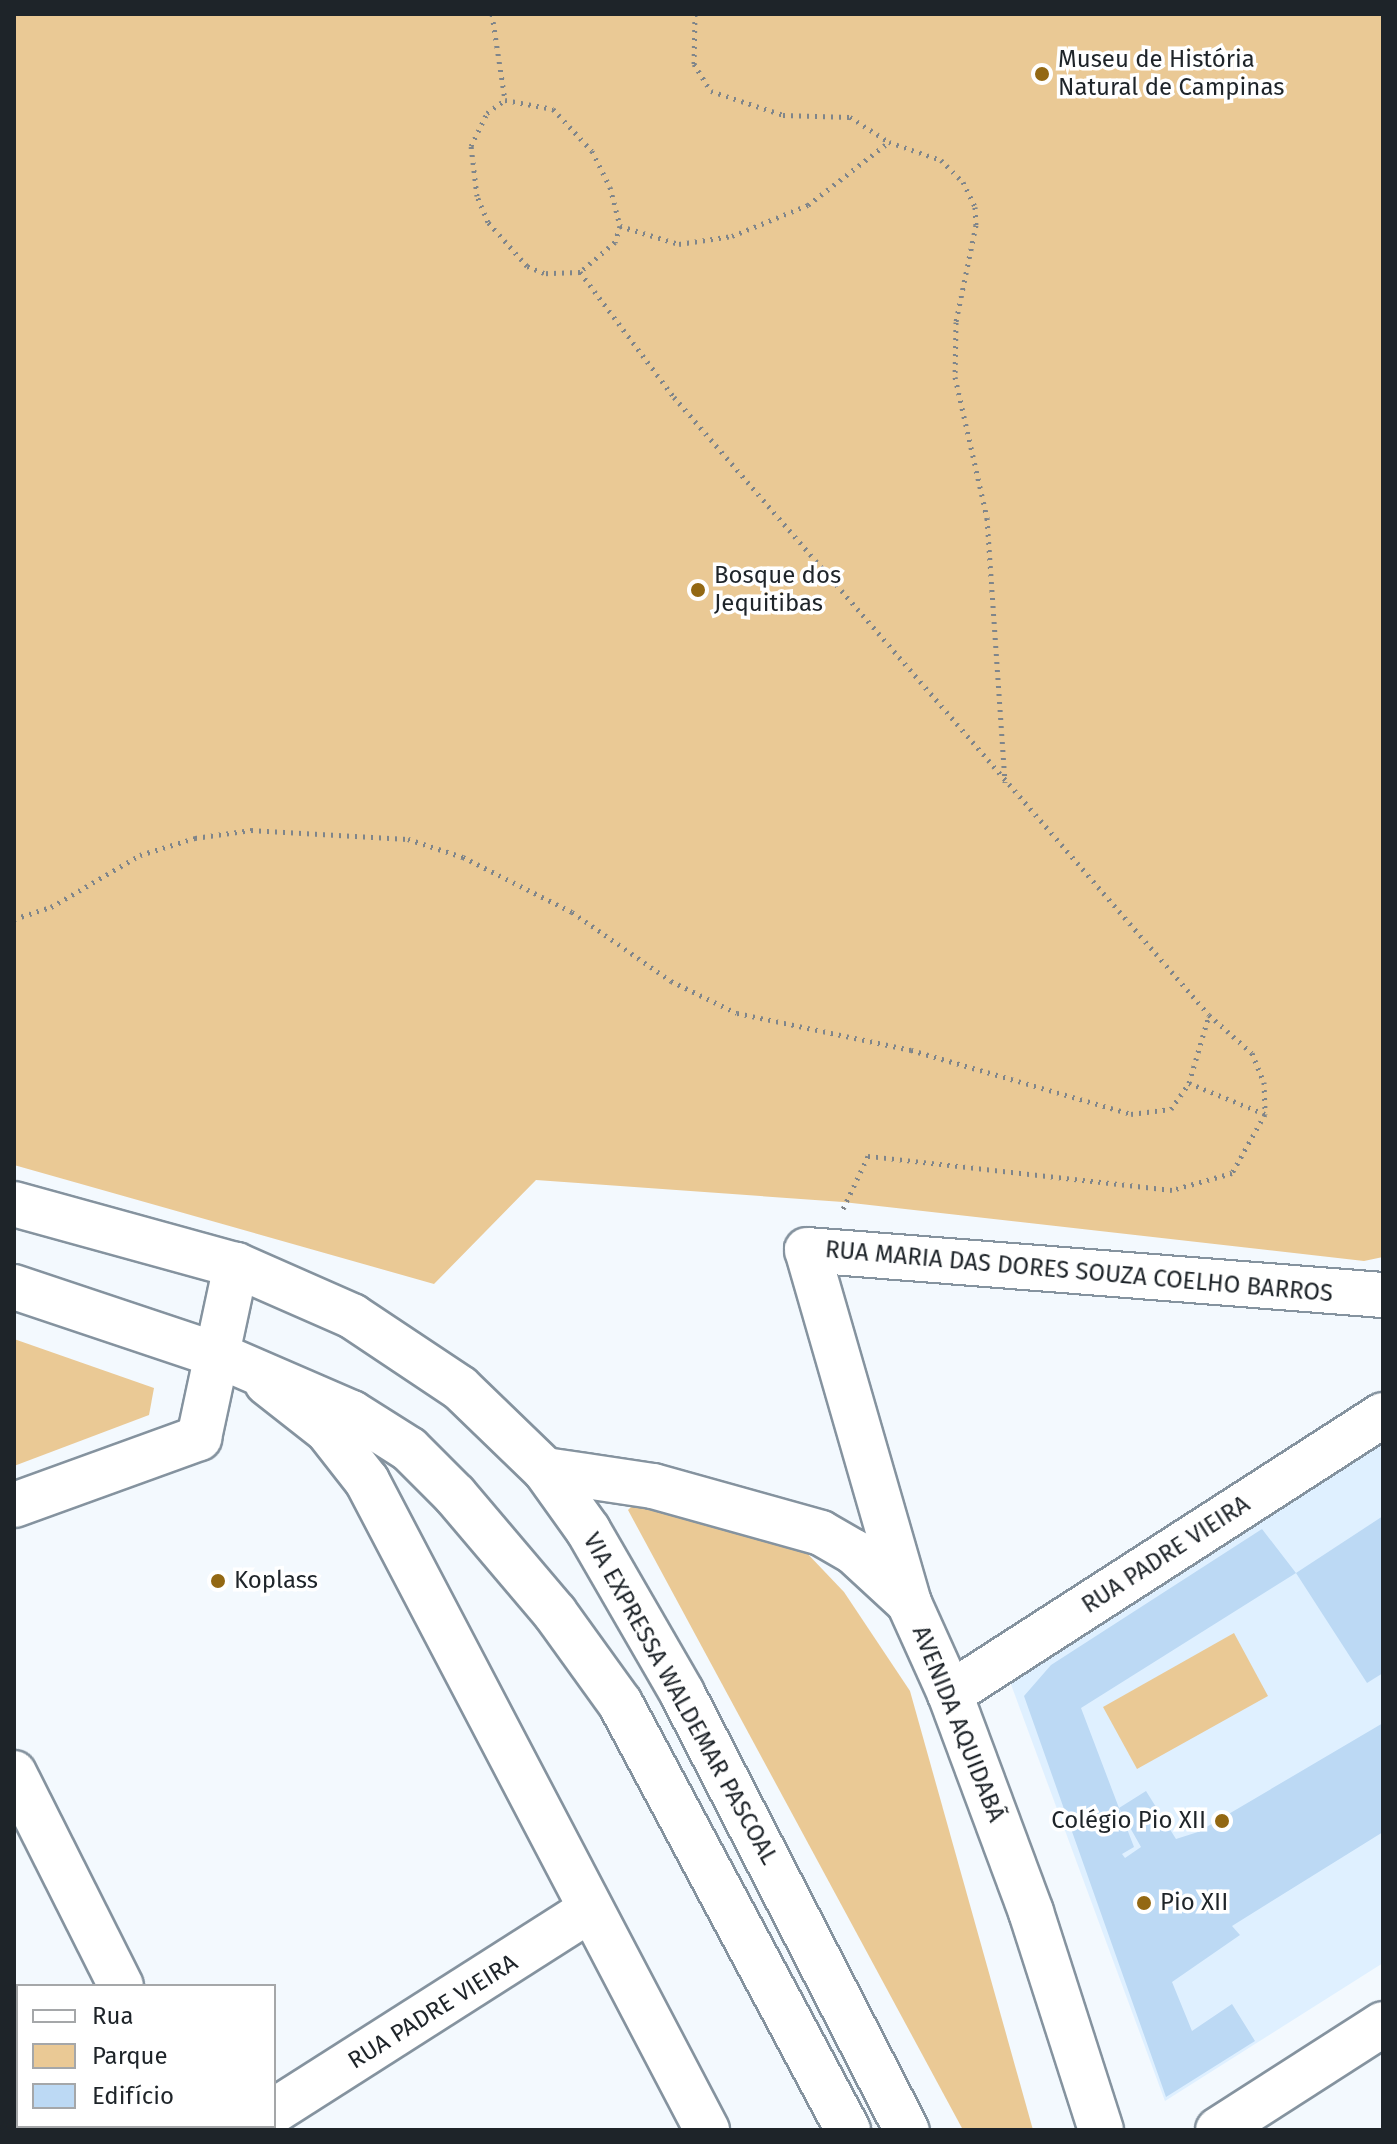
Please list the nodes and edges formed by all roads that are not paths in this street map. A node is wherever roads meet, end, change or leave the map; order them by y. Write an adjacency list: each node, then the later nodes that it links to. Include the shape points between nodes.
1 (14, 1204): 2 (main road, VIA EXPRESSA WALDEMAR PASCOAL)
2 (236, 1265): 5 (main road); 7 (main road, VIA EXPRESSA WALDEMAR PASCOAL, via 352,1316 460,1388)
3 (14, 1287): 5 (main road)
4 (1383, 1295): 9 (main road, RUA MARIA DAS DORES SOUZA COELHO BARROS, via 807,1250)
5 (235, 1362): 8 (main road, via 199,1438); 12 (main road, via 327,1430 367,1481); 17 (main road, via 352,1413 409,1449 555,1613 620,1703)
6 (1383, 1415): 10 (main road, RUA PADRE VIEIRA)
7 (545, 1470): 9 (main road, AVENIDA AQUIDABÃ, via 653,1486 821,1533 854,1552); 18 (main road, VIA EXPRESSA WALDEMAR PASCOAL, via 588,1530 682,1693)
8 (14, 1505)
9 (909, 1603): 10 (main road, AVENIDA AQUIDABÃ)
10 (950, 1694): 19 (main road, AVENIDA AQUIDABÃ, via 1031,1912)
11 (14, 1773): 13 (main road)
12 (590, 1910): 15 (main road, RUA PADRE VIEIRA); 16 (main road)
13 (120, 1984)
14 (1383, 2024): 20 (main road)
15 (276, 2110)
16 (707, 2130)
17 (848, 2130)
18 (907, 2130)
19 (1101, 2130)
20 (1218, 2130)

